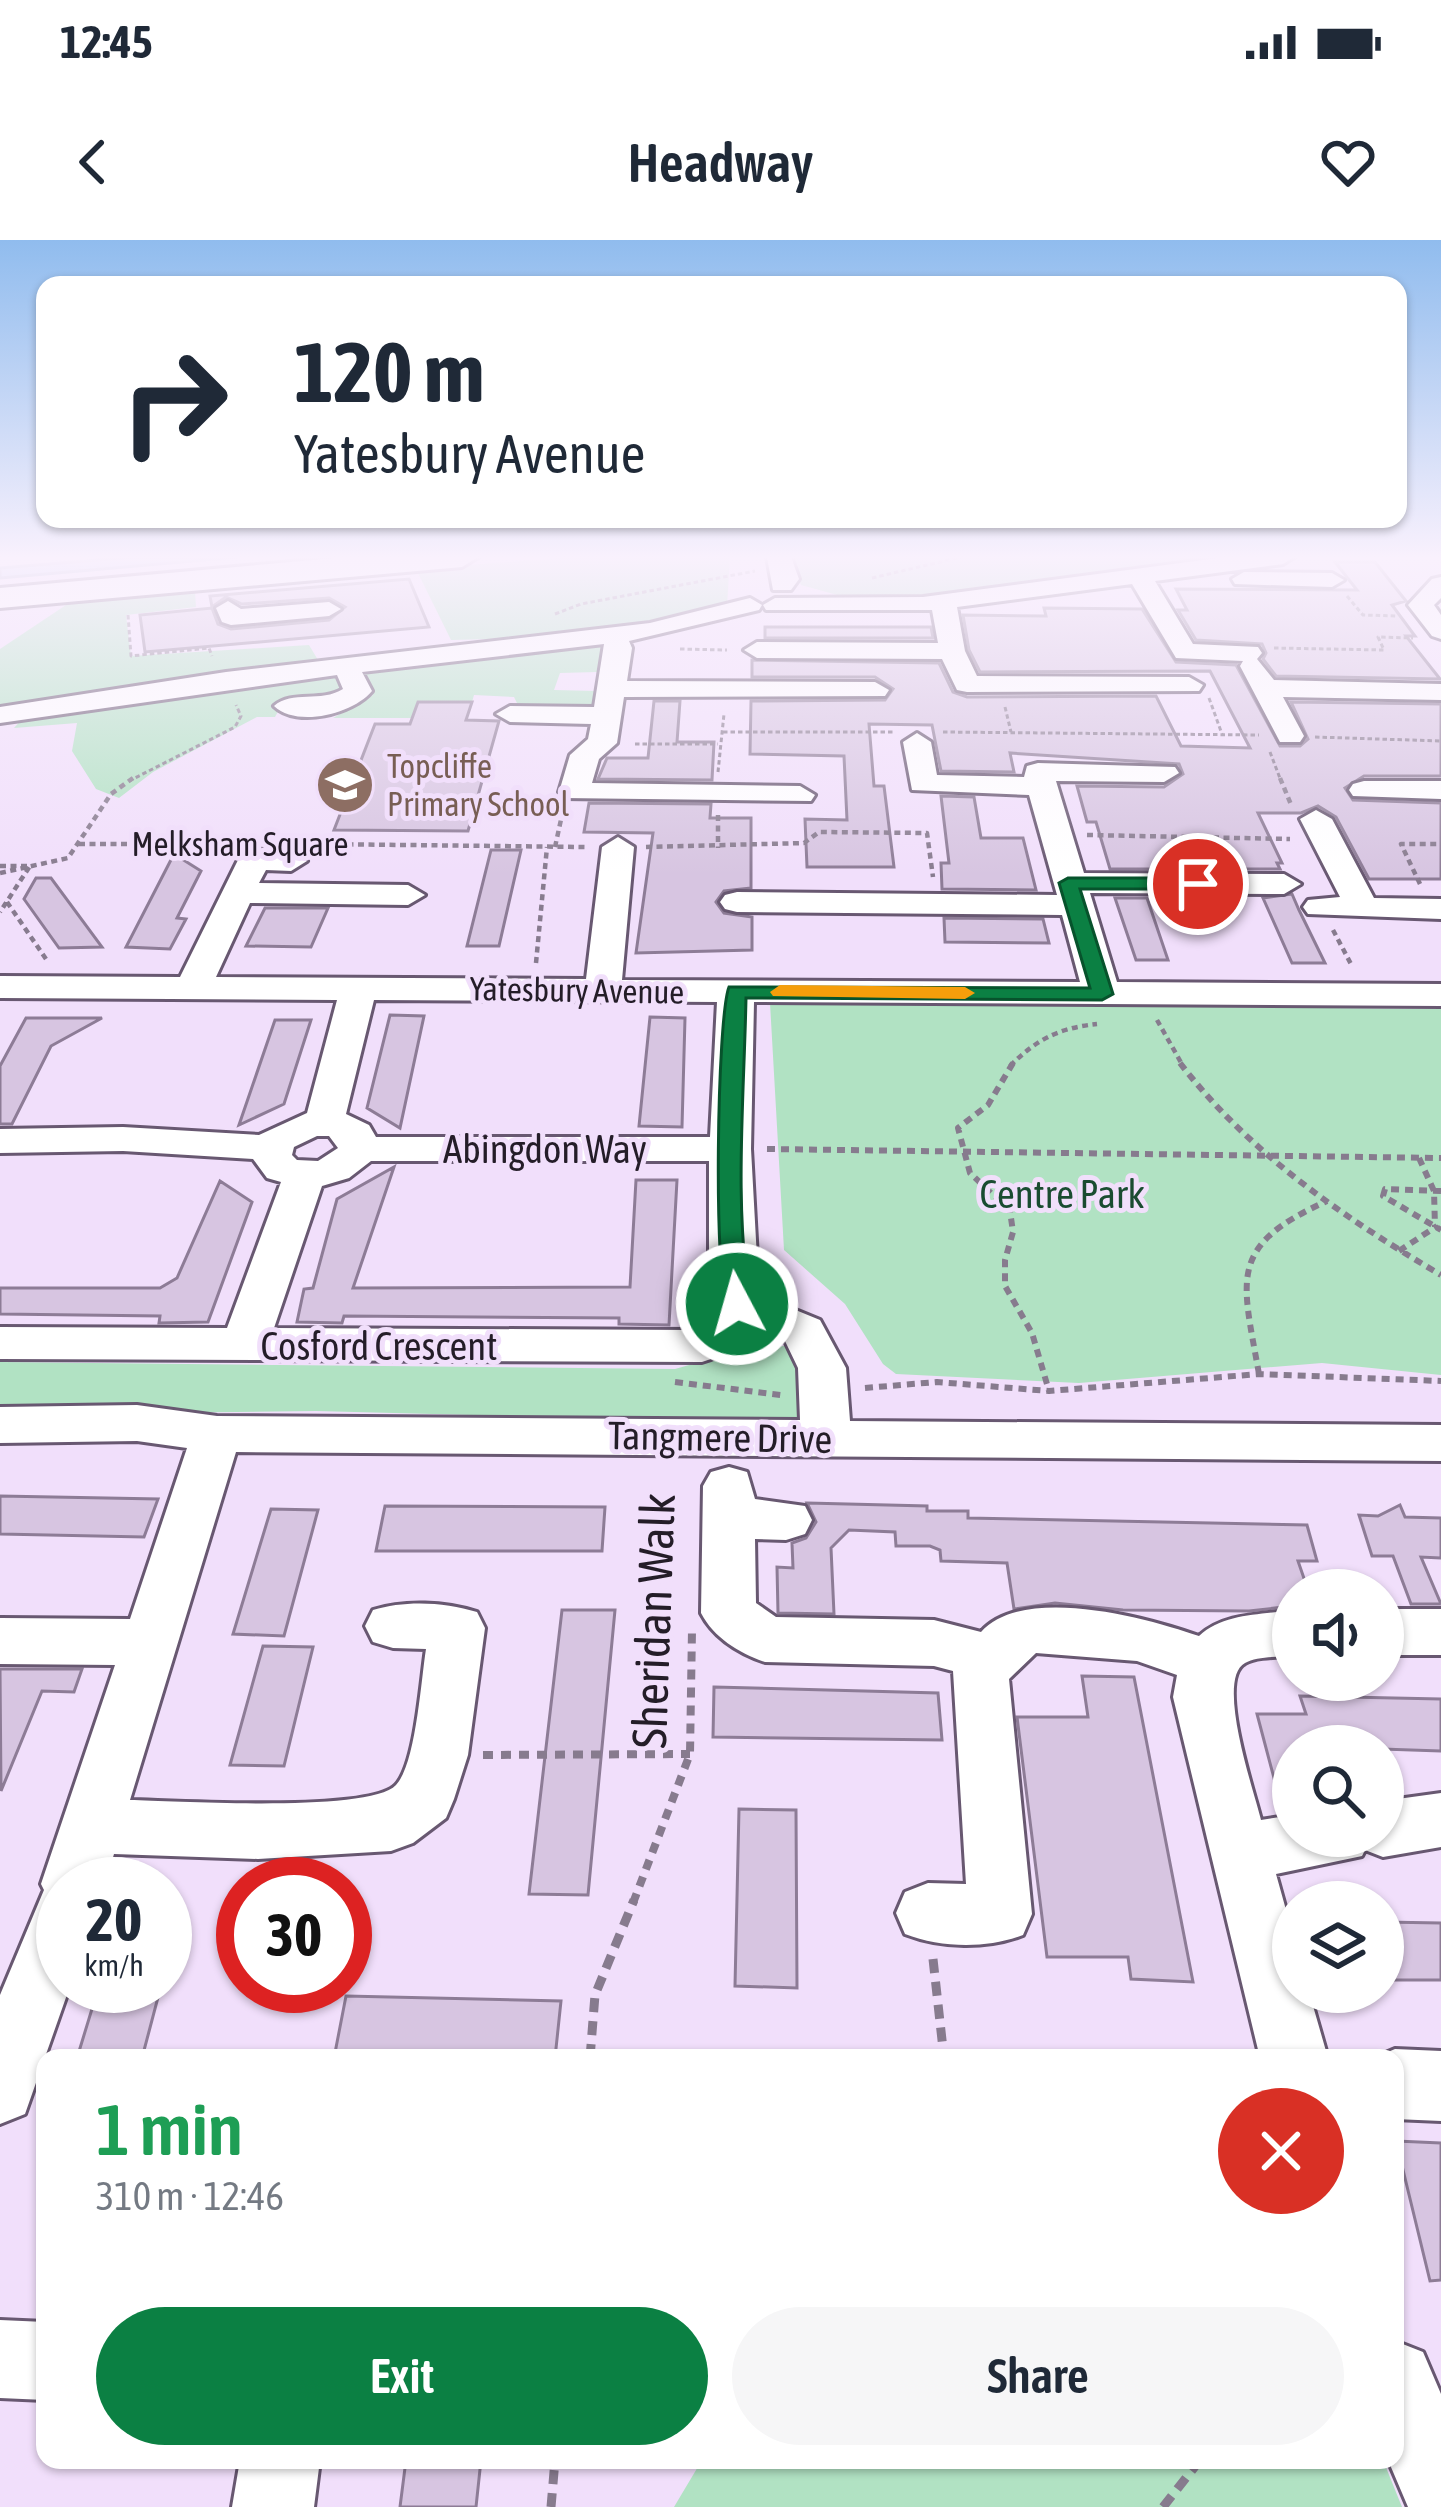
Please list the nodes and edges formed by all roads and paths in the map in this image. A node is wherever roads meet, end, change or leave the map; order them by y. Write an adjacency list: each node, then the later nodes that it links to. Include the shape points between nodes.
1 (218, 663): 7 (path)
2 (311, 663): 7 (street)
3 (334, 663): 11 (street, via 358,691 351,698)
4 (613, 663): 14 (street)
5 (957, 663): 8 (street, via 969,691)
6 (1258, 663): 10 (street); 19 (street)
7 (222, 670): 13 (street); 29 (path, via 241,716 236,727 144,769 111,794)
8 (1190, 685): 17 (path, via 1209,698)
9 (875, 690): 14 (street)
10 (1441, 692)
11 (288, 706)
12 (510, 714): 14 (street)
13 (0, 716)
14 (606, 720): 16 (street); 21 (path); 26 (street, via 574,792 735,788)
15 (723, 732): 18 (path)
16 (641, 733)
17 (1222, 734): 18 (path); 19 (path)
18 (916, 735): 23 (street, via 923,784)
19 (1291, 736): 20 (path)
20 (1441, 741)
21 (719, 744)
22 (1164, 773): 23 (street, via 1039,772)
23 (1041, 785): 28 (street)
24 (1364, 790): 25 (street)
25 (1441, 790)
26 (800, 795)
27 (1311, 829): 28 (path); 46 (street)
28 (1054, 834): 40 (street)
29 (79, 844): 30 (path, Melksham Square); 37 (path, via 68,858)
30 (244, 844)
31 (1441, 844): 47 (path, via 1401,844)
32 (547, 846): 33 (path, Melksham Square); 34 (path, Melksham Square); 50 (path)
33 (303, 853): 39 (street, via 254,860)
34 (617, 853): 35 (street); 44 (path, Melksham Square, via 804,843 819,832 927,833); 54 (street)
35 (658, 860)
36 (0, 869): 37 (path)
37 (28, 870): 42 (path)
38 (1285, 884): 40 (street)
39 (237, 893): 41 (street); 51 (street)
40 (1072, 894): 44 (street); 57 (street)
41 (408, 895)
42 (7, 902): 48 (path); 49 (path)
43 (737, 902): 44 (street)
44 (936, 903)
45 (1321, 907): 46 (street)
46 (1363, 909): 47 (street)
47 (1437, 909)
48 (0, 912)
49 (46, 958)
50 (536, 963)
51 (193, 987): 52 (street, Yatesbury Avenue); 53 (street, Yatesbury Avenue)
52 (359, 987): 54 (street, Yatesbury Avenue); 59 (street)
53 (1, 989)
54 (603, 990): 55 (street, Yatesbury Avenue)
55 (736, 991): 57 (street, Yatesbury Avenue); 62 (street)
56 (1441, 995): 58 (street, Yatesbury Avenue)
57 (1105, 1008): 58 (street, Yatesbury Avenue); 63 (path, via 1032,1044 988,1105 958,1128)
58 (1149, 1013): 64 (path, via 1190,1078)
59 (324, 1123): 61 (street, via 355,1134); 67 (street, via 297,1127)
60 (0, 1141): 67 (street, via 123,1139)
61 (359, 1149): 62 (street, Abingdon Way); 67 (street, via 345,1164)
62 (730, 1149): 63 (path); 73 (street)
63 (962, 1149): 64 (path); 78 (path, via 970,1173 1010,1211 1005,1286 1032,1333)
64 (1270, 1154): 65 (path); 69 (path)
65 (1420, 1158): 66 (path); 68 (path)
66 (1441, 1158)
67 (288, 1161): 75 (street)
68 (1438, 1192): 70 (path); 70 (path, via 1385,1189 1383,1196)
69 (1327, 1201): 71 (path); 76 (path, via 1264,1232 1242,1276)
70 (1439, 1228): 71 (path)
71 (1399, 1251): 72 (path)
72 (1441, 1275)
73 (737, 1304): 75 (street, Cosford Crescent, via 727,1328 702,1346); 79 (street, via 803,1331 823,1368)
74 (0, 1343): 75 (street, Cosford Crescent)
75 (244, 1347)
76 (1259, 1374): 77 (path); 78 (path)
77 (1441, 1381)
78 (1049, 1391): 79 (path, via 889,1383)
79 (825, 1417): 82 (street, Tangmere Drive); 82 (path, via 799,1397 698,1385); 83 (street, Tangmere Drive)
80 (0, 1425): 81 (street, Tangmere Drive, via 137,1423)
81 (217, 1435): 82 (street, Tangmere Drive); 91 (street)
82 (694, 1436)
83 (1441, 1443)
84 (786, 1520): 92 (street, via 729,1502 729,1613 766,1639 934,1643)
85 (692, 1618): 94 (path, Sheridan Walk)
86 (393, 1626): 95 (street, via 457,1628)
87 (1404, 1632): 88 (street)
88 (1441, 1632)
89 (1272, 1636): 93 (street, via 1231,1641)
90 (0, 1641): 91 (street)
91 (150, 1642): 97 (street)
92 (990, 1657): 93 (street, via 1032,1630 1138,1638); 102 (street, via 980,1673 981,1703 1000,1914)
93 (1208, 1662): 100 (street, via 1202,1697)
94 (690, 1754): 95 (path); 104 (path, Sheridan Walk, via 595,1995)
95 (438, 1755): 97 (street, via 424,1799 391,1823 258,1831)
96 (1441, 1820): 98 (street)
97 (94, 1826): 101 (street)
98 (1404, 1826)
99 (1272, 1847): 100 (street)
100 (1238, 1852): 106 (street)
101 (83, 1857)
102 (928, 1913): 105 (path)
103 (36, 1988): 109 (street)
104 (591, 2049)
105 (943, 2049)
106 (1292, 2049)
107 (1404, 2084): 108 (street)
108 (1441, 2086)
109 (0, 2089)
110 (0, 2360): 111 (street)
111 (36, 2361)
112 (1404, 2401): 116 (street)
113 (279, 2469): 117 (street)
114 (554, 2469): 118 (path)
115 (1193, 2469): 119 (path)
116 (1441, 2489)
117 (273, 2507)
118 (551, 2507)
119 (1163, 2507)

